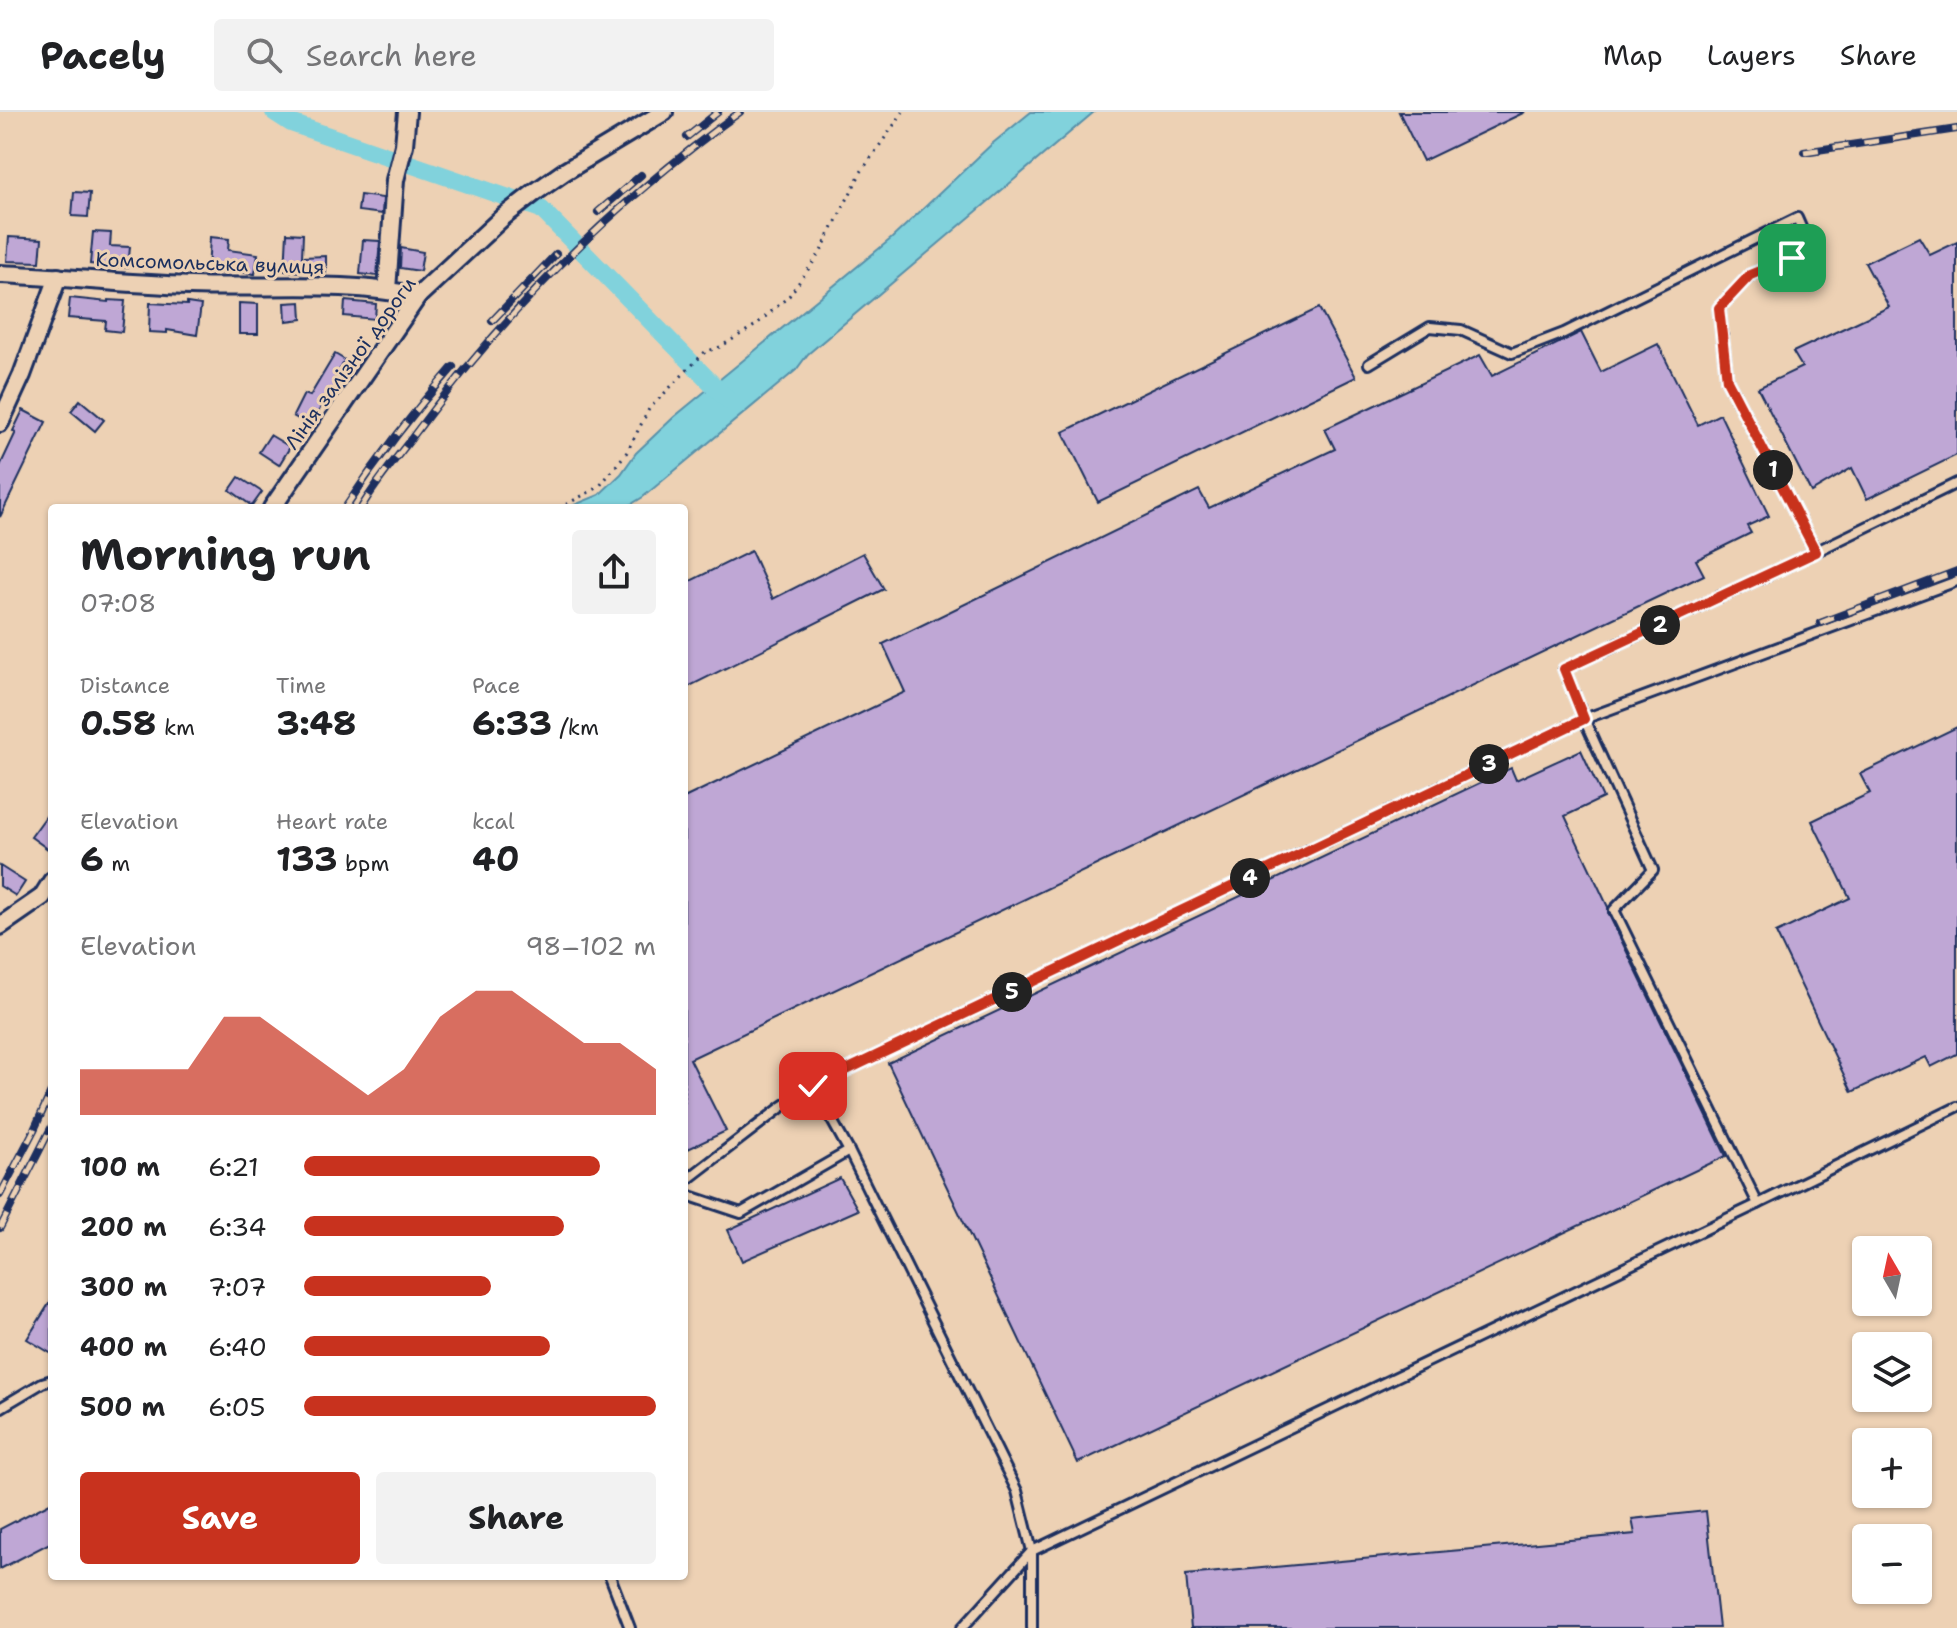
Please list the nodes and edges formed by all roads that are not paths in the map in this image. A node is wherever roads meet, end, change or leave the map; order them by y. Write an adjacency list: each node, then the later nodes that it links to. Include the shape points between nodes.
1 (407, 112): 5 (street, via 395,180)
2 (664, 112): 6 (street, Лінія залізної дороги, via 534,193)
3 (0, 274): 4 (street, Комсомольська вулиця)
4 (58, 277): 5 (street, Комсомольська вулиця); 8 (street)
5 (387, 290): 6 (street, Комсомольська вулиця)
6 (418, 296): 10 (street, Лінія залізної дороги)
7 (1369, 364): 11 (lane, via 1430,327 1461,330 1512,353 1564,333 1797,218 1804,234 1792,258 1750,275 1719,308 1727,380)
8 (0, 423)
9 (1957, 483): 11 (lane)
10 (275, 504)
11 (1816, 552): 13 (lane, via 1564,669)
12 (1957, 581): 13 (lane)
13 (1584, 719): 16 (lane); 21 (lane, via 1653,870 1614,910)
14 (48, 887): 15 (street)
15 (0, 926)
16 (813, 1086): 18 (lane); 19 (lane)
17 (1957, 1107): 21 (lane)
18 (849, 1151): 20 (lane, via 741,1213); 24 (lane, via 1017,1491)
19 (688, 1179)
20 (688, 1195)
21 (1758, 1204): 24 (lane)
22 (48, 1381): 23 (lane)
23 (0, 1408)
24 (1032, 1551): 27 (lane); 28 (lane)
25 (612, 1580): 26 (lane)
26 (630, 1628)
27 (962, 1628)
28 (1032, 1628)

